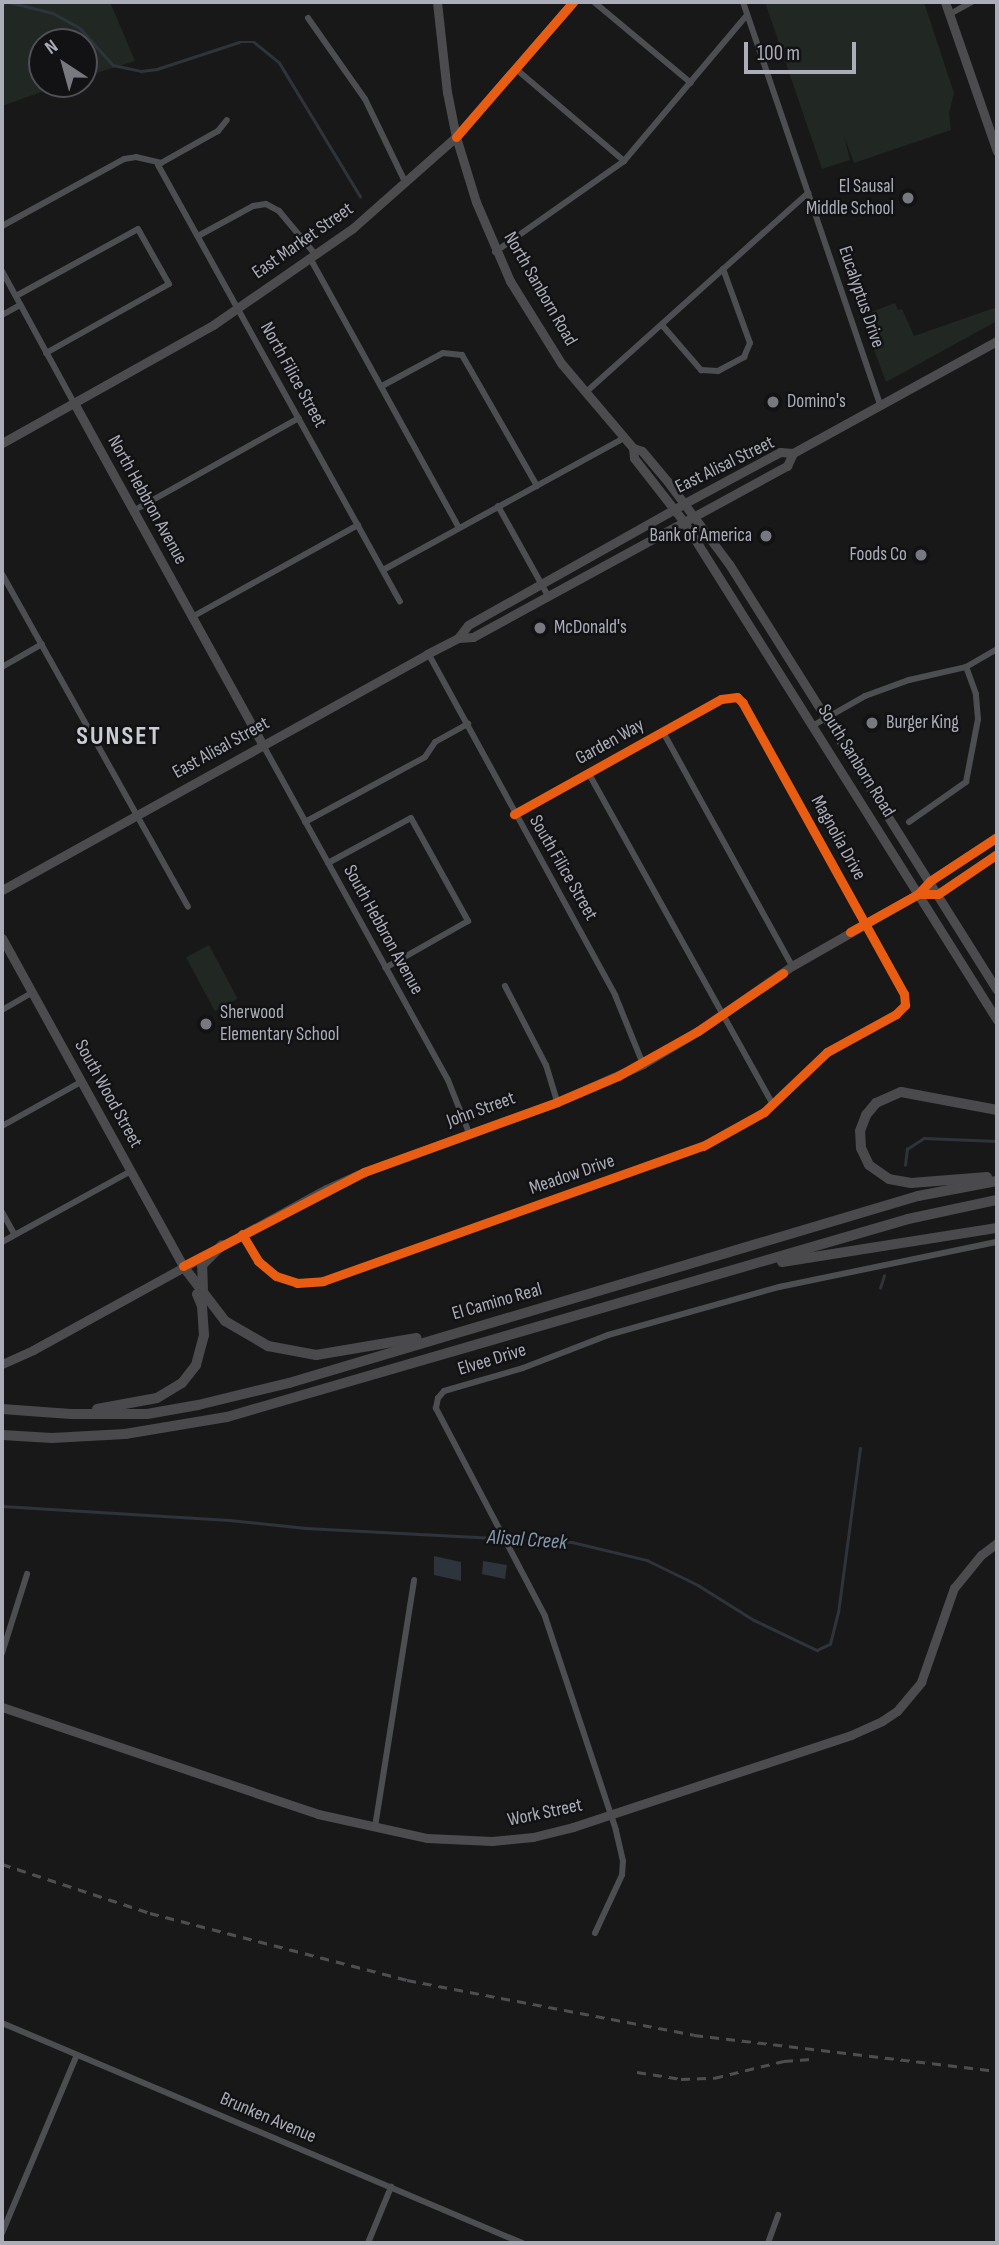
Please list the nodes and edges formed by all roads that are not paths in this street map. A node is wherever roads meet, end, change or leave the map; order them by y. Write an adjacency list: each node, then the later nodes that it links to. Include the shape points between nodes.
1 (437, 2): 13 (main road, North Sanborn Road)
2 (573, 2): 10 (main road, East Market Street)
3 (594, 2): 11 (street)
4 (743, 2): 8 (street, Eucalyptus Drive)
5 (945, 2): 7 (main road)
6 (972, 2): 7 (street)
7 (950, 14): 14 (main road)
8 (747, 15): 11 (street); 18 (street, Eucalyptus Drive)
9 (308, 18): 17 (street, via 365,99)
10 (516, 69): 13 (main road, East Market Street); 15 (street)
11 (691, 83): 15 (street)
12 (227, 120): 16 (street, via 218,131)
13 (456, 137): 17 (main road, East Market Street); 21 (main road, North Sanborn Road)
14 (997, 151)
15 (624, 160): 21 (street)
16 (158, 164): 19 (street, via 124,159); 20 (street, North Filice Street)
17 (406, 184): 22 (main road, East Market Street)
18 (808, 193): 23 (street); 35 (street, Eucalyptus Drive)
19 (2, 226)
20 (198, 236): 22 (street, via 253,206 266,204 279,211); 27 (street, North Filice Street)
21 (495, 252): 33 (main road, North Sanborn Road, via 544,338)
22 (312, 256): 27 (main road, East Market Street); 32 (street)
23 (723, 269): 29 (street); 29 (street, via 750,343 744,357 718,371 701,370)
24 (2, 271): 25 (street, North Hebbron Avenue)
25 (16, 296): 26 (street, North Hebbron Avenue); 31 (street, via 138,229 169,284)
26 (20, 305): 28 (street); 31 (street, North Hebbron Avenue)
27 (238, 308): 34 (main road, East Market Street); 36 (street, North Filice Street)
28 (2, 315)
29 (662, 325): 33 (street)
30 (997, 341): 35 (main road, East Alisal Street)
31 (46, 353): 34 (street, North Hebbron Avenue)
32 (382, 386): 41 (street, via 443,353 462,355); 49 (street)
33 (585, 393): 37 (main road, North Sanborn Road)
34 (74, 402): 38 (main road, East Market Street); 45 (main road, North Hebbron Avenue)
35 (880, 404): 40 (main road, East Alisal Street)
36 (299, 418): 45 (street); 48 (street, North Filice Street)
37 (624, 438): 39 (main road, North Sanborn Road); 41 (street)
38 (2, 443)
39 (632, 448): 42 (main road, North Sanborn Road, via 642,451); 44 (main road, North Sanborn Road, via 634,458)
40 (793, 453): 42 (main road, East Alisal Street, via 780,452); 46 (main road, East Alisal Street, via 787,466)
41 (537, 486): 43 (street)
42 (685, 503): 44 (main road, East Alisal Street); 46 (main road, North Sanborn Road)
43 (499, 506): 49 (street); 52 (street)
44 (674, 509): 47 (main road, North Sanborn Road); 52 (main road, East Alisal Street)
45 (133, 511): 55 (main road, North Hebbron Avenue)
46 (695, 516): 47 (main road, East Alisal Street); 63 (main road, South Sanborn Road)
47 (684, 522): 53 (main road, East Alisal Street); 65 (main road, South Sanborn Road)
48 (358, 525): 50 (street, North Filice Street); 55 (street)
49 (459, 528): 50 (street)
50 (383, 570): 54 (street, North Filice Street)
51 (2, 574): 57 (street)
52 (541, 583): 53 (street); 56 (main road, East Alisal Street, via 468,625)
53 (548, 596): 56 (main road, East Alisal Street, via 473,637)
54 (400, 601)
55 (192, 617): 67 (main road, North Hebbron Avenue)
56 (458, 638): 59 (main road, East Alisal Street)
57 (43, 644): 60 (street); 70 (street)
58 (997, 649): 61 (street)
59 (428, 653): 64 (street, South Filice Street); 67 (main road, East Alisal Street)
60 (2, 667)
61 (966, 667): 63 (street, via 880,690); 72 (street, via 976,694 978,719 966,782)
62 (721, 699): 66 (street, Garden Way); 81 (street, Magnolia Drive, via 733,696 743,703)
63 (826, 717): 65 (street); 76 (main road, South Sanborn Road)
64 (468, 724): 69 (street, South Filice Street); 71 (street, via 435,742 425,757)
65 (814, 725): 78 (main road, South Sanborn Road)
66 (663, 732): 68 (street, Garden Way); 83 (street)
67 (263, 745): 70 (main road, East Alisal Street); 71 (street, South Hebbron Avenue)
68 (589, 774): 69 (street, Garden Way); 90 (street)
69 (514, 814): 92 (street, South Filice Street, via 615,995)
70 (136, 815): 77 (main road, East Alisal Street); 80 (street)
71 (305, 822): 75 (street, South Hebbron Avenue)
72 (909, 822)
73 (997, 837): 76 (main road, John Street)
74 (997, 854): 79 (main road)
75 (328, 863): 84 (street, South Hebbron Avenue); 84 (street, via 411,818 462,909 468,921)
76 (929, 881): 78 (main road, John Street); 79 (main road, South Sanborn Road)
77 (2, 890)
78 (918, 894): 79 (main road, John Street); 81 (main road, John Street); 91 (main road, South Sanborn Road)
79 (937, 894): 86 (main road, South Sanborn Road)
80 (188, 907)
81 (866, 924): 83 (main road, John Street); 89 (street, Magnolia Drive, via 904,994 905,1005)
82 (2, 938): 87 (main road, South Wood Street)
83 (792, 966): 90 (main road, John Street)
84 (386, 968): 98 (street, South Hebbron Avenue, via 448,1080)
85 (505, 986): 94 (street, via 546,1065)
86 (997, 990)
87 (32, 993): 88 (street); 93 (main road, South Wood Street)
88 (2, 1010)
89 (899, 1012): 95 (street, Meadow Drive, via 827,1052)
90 (722, 1015): 92 (main road, John Street); 95 (street)
91 (997, 1020)
92 (643, 1063): 94 (main road, John Street)
93 (81, 1082): 97 (street); 99 (main road, South Wood Street)
94 (557, 1102): 98 (main road, John Street)
95 (773, 1105): 104 (street, Meadow Drive, via 693,1151 323,1281 297,1283 276,1276 258,1261)
96 (997, 1110): 100 (highway, via 912,1092 895,1094 869,1111 859,1142 873,1170 895,1181)
97 (2, 1126)
98 (469, 1133): 104 (main road, John Street, via 364,1172)
99 (131, 1171): 105 (street); 110 (main road, South Wood Street)
100 (997, 1179): 112 (highway, El Camino Real, via 918,1196)
101 (997, 1200): 109 (highway, El Camino Real, via 908,1219)
102 (2, 1212): 105 (street)
103 (997, 1228): 109 (highway)
104 (242, 1234): 108 (main road, John Street)
105 (15, 1235): 106 (street)
106 (2, 1242)
107 (997, 1242): 122 (street, Elvee Drive, via 779,1287 608,1335 523,1368 444,1391 438,1398 436,1408 545,1616)
108 (222, 1245): 110 (main road, John Street); 111 (highway, via 201,1268)
109 (762, 1263): 116 (highway, El Camino Real, via 227,1417 125,1434)
110 (183, 1266): 111 (highway); 113 (main road, John Street); 115 (highway, via 203,1313 204,1335 196,1365 182,1383 157,1398)
111 (208, 1302): 112 (highway, via 242,1333 286,1351 316,1354)
112 (454, 1333): 115 (highway, El Camino Real, via 198,1405 147,1414)
113 (2, 1364)
114 (2, 1409): 115 (highway, El Camino Real)
115 (71, 1414)
116 (2, 1435)
117 (997, 1543): 122 (main road, Work Street, via 954,1588 921,1682 882,1721)
118 (27, 1574): 120 (street)
119 (414, 1580): 123 (street)
120 (2, 1653)
121 (2, 1707): 123 (main road, Work Street, via 318,1814)
122 (611, 1814): 123 (main road, Work Street, via 547,1833 492,1841 427,1838); 124 (street, Elvee Drive, via 621,1847 622,1875)
123 (375, 1827)
124 (595, 1933)
125 (2, 2023): 126 (street, Brunken Avenue)
126 (77, 2055): 127 (street, Brunken Avenue); 129 (street)
127 (391, 2187): 130 (street); 131 (street, Brunken Avenue)
128 (778, 2215): 132 (street)
129 (2, 2233)
130 (368, 2243)
131 (522, 2243)
132 (768, 2243)

